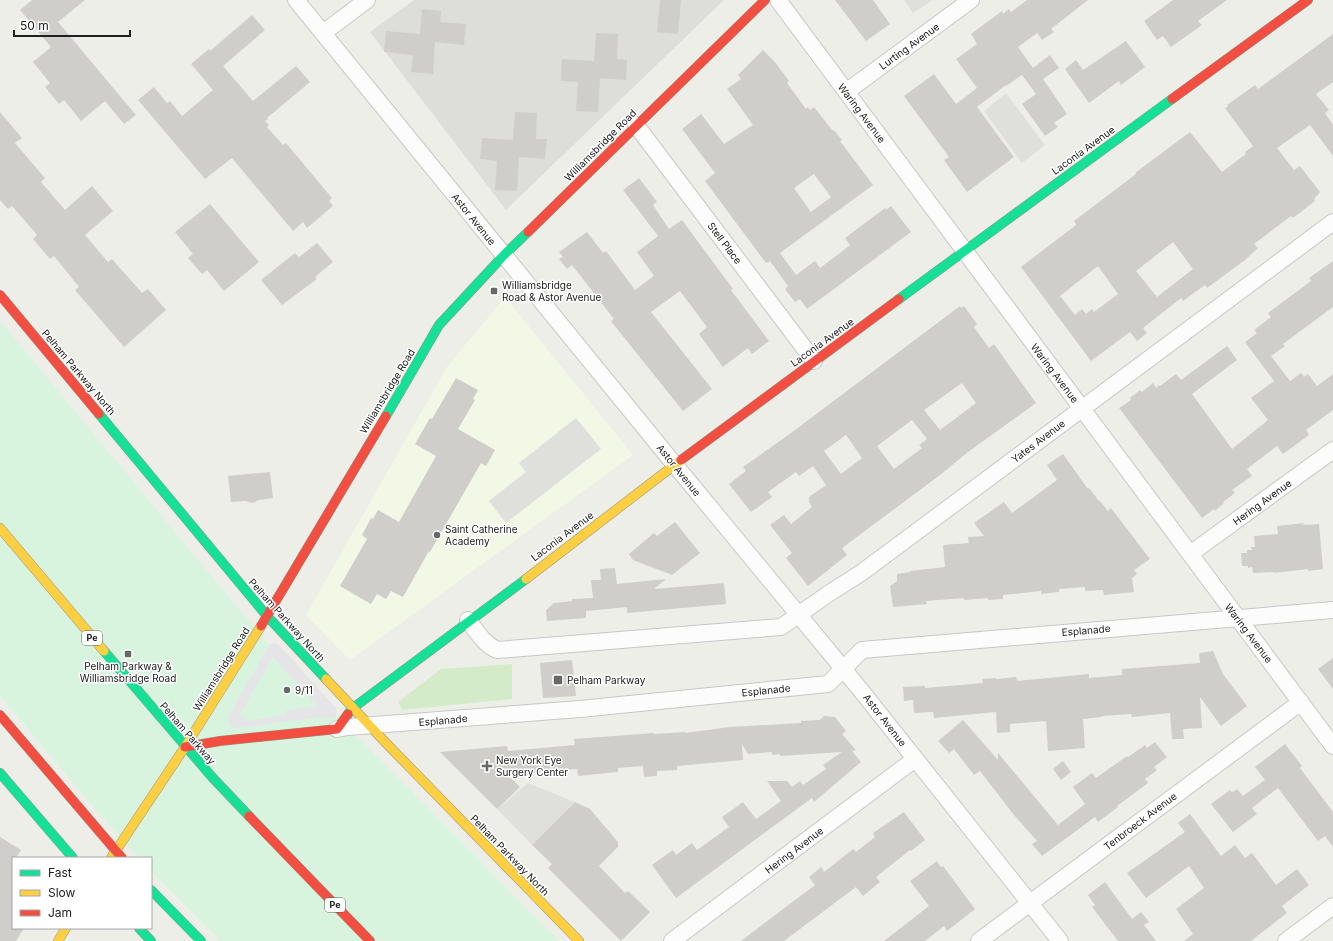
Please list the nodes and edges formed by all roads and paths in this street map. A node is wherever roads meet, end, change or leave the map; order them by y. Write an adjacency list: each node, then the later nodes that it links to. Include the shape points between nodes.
1 (296, 0): 7 (street, Astor Avenue)
2 (368, 0): 7 (street)
3 (765, 0): 9 (street, Williamsbridge Road)
4 (778, 0): 8 (street, Waring Avenue)
5 (971, 0): 8 (street, Lurting Avenue)
6 (1308, 0): 11 (street, Laconia Avenue)
7 (323, 33): 12 (street, Astor Avenue)
8 (846, 92): 11 (street, Waring Avenue)
9 (636, 125): 12 (street, Williamsbridge Road); 14 (street, Stell Place)
10 (1333, 222): 15 (street, Yates Avenue)
11 (964, 250): 14 (street, Laconia Avenue); 15 (street, Waring Avenue)
12 (504, 255): 17 (street, Astor Avenue); 22 (street, Williamsbridge Road, via 439,326)
13 (0, 295): 22 (street, Pelham Parkway North)
14 (814, 361): 17 (street, Laconia Avenue)
15 (1082, 409): 19 (street, Waring Avenue); 21 (street, Yates Avenue, via 861,573)
16 (1333, 450): 19 (street, Hering Avenue)
17 (675, 465): 21 (street, Astor Avenue); 24 (street, Laconia Avenue)
18 (0, 528): 32 (street, Pelham Parkway / Pe)
19 (1190, 554): 23 (street, Waring Avenue)
20 (1333, 610): 23 (street, Esplanade)
21 (799, 615): 24 (street, via 781,627 497,650 486,643); 25 (street, Astor Avenue)
22 (268, 616): 27 (street, Pelham Parkway North); 32 (street, Williamsbridge Road)
23 (1238, 618): 25 (street, Esplanade, via 862,650); 26 (street, Waring Avenue)
24 (468, 620): 27 (street, Laconia Avenue)
25 (842, 668): 29 (street, Esplanade, via 828,684 588,708); 33 (street, Astor Avenue)
26 (1301, 702): 31 (street, Waring Avenue); 38 (street, Tenbroeck Avenue)
27 (353, 708): 29 (street, Pelham Parkway North); 30 (street, Laconia Avenue)
28 (0, 715): 35 (street)
29 (369, 726): 30 (street, Esplanade); 46 (street, Pelham Parkway North)
30 (338, 729): 32 (street, Esplanade)
31 (1333, 746)
32 (185, 747): 35 (street, Williamsbridge Road); 45 (street, Pelham Parkway / Pe)
33 (915, 759): 38 (street, Astor Avenue); 47 (street, Hering Avenue)
34 (0, 773): 36 (street)
35 (113, 854)
36 (72, 857)
37 (152, 891): 44 (street)
38 (1030, 903): 48 (street, Tenbroeck Avenue); 49 (street, Astor Avenue)
39 (1333, 906): 50 (street)
40 (65, 929): 42 (street)
41 (140, 929): 43 (street)
42 (58, 941)
43 (151, 941)
44 (201, 941)
45 (370, 941)
46 (579, 941)
47 (672, 941)
48 (979, 941)
49 (1060, 941)
50 (1286, 941)

